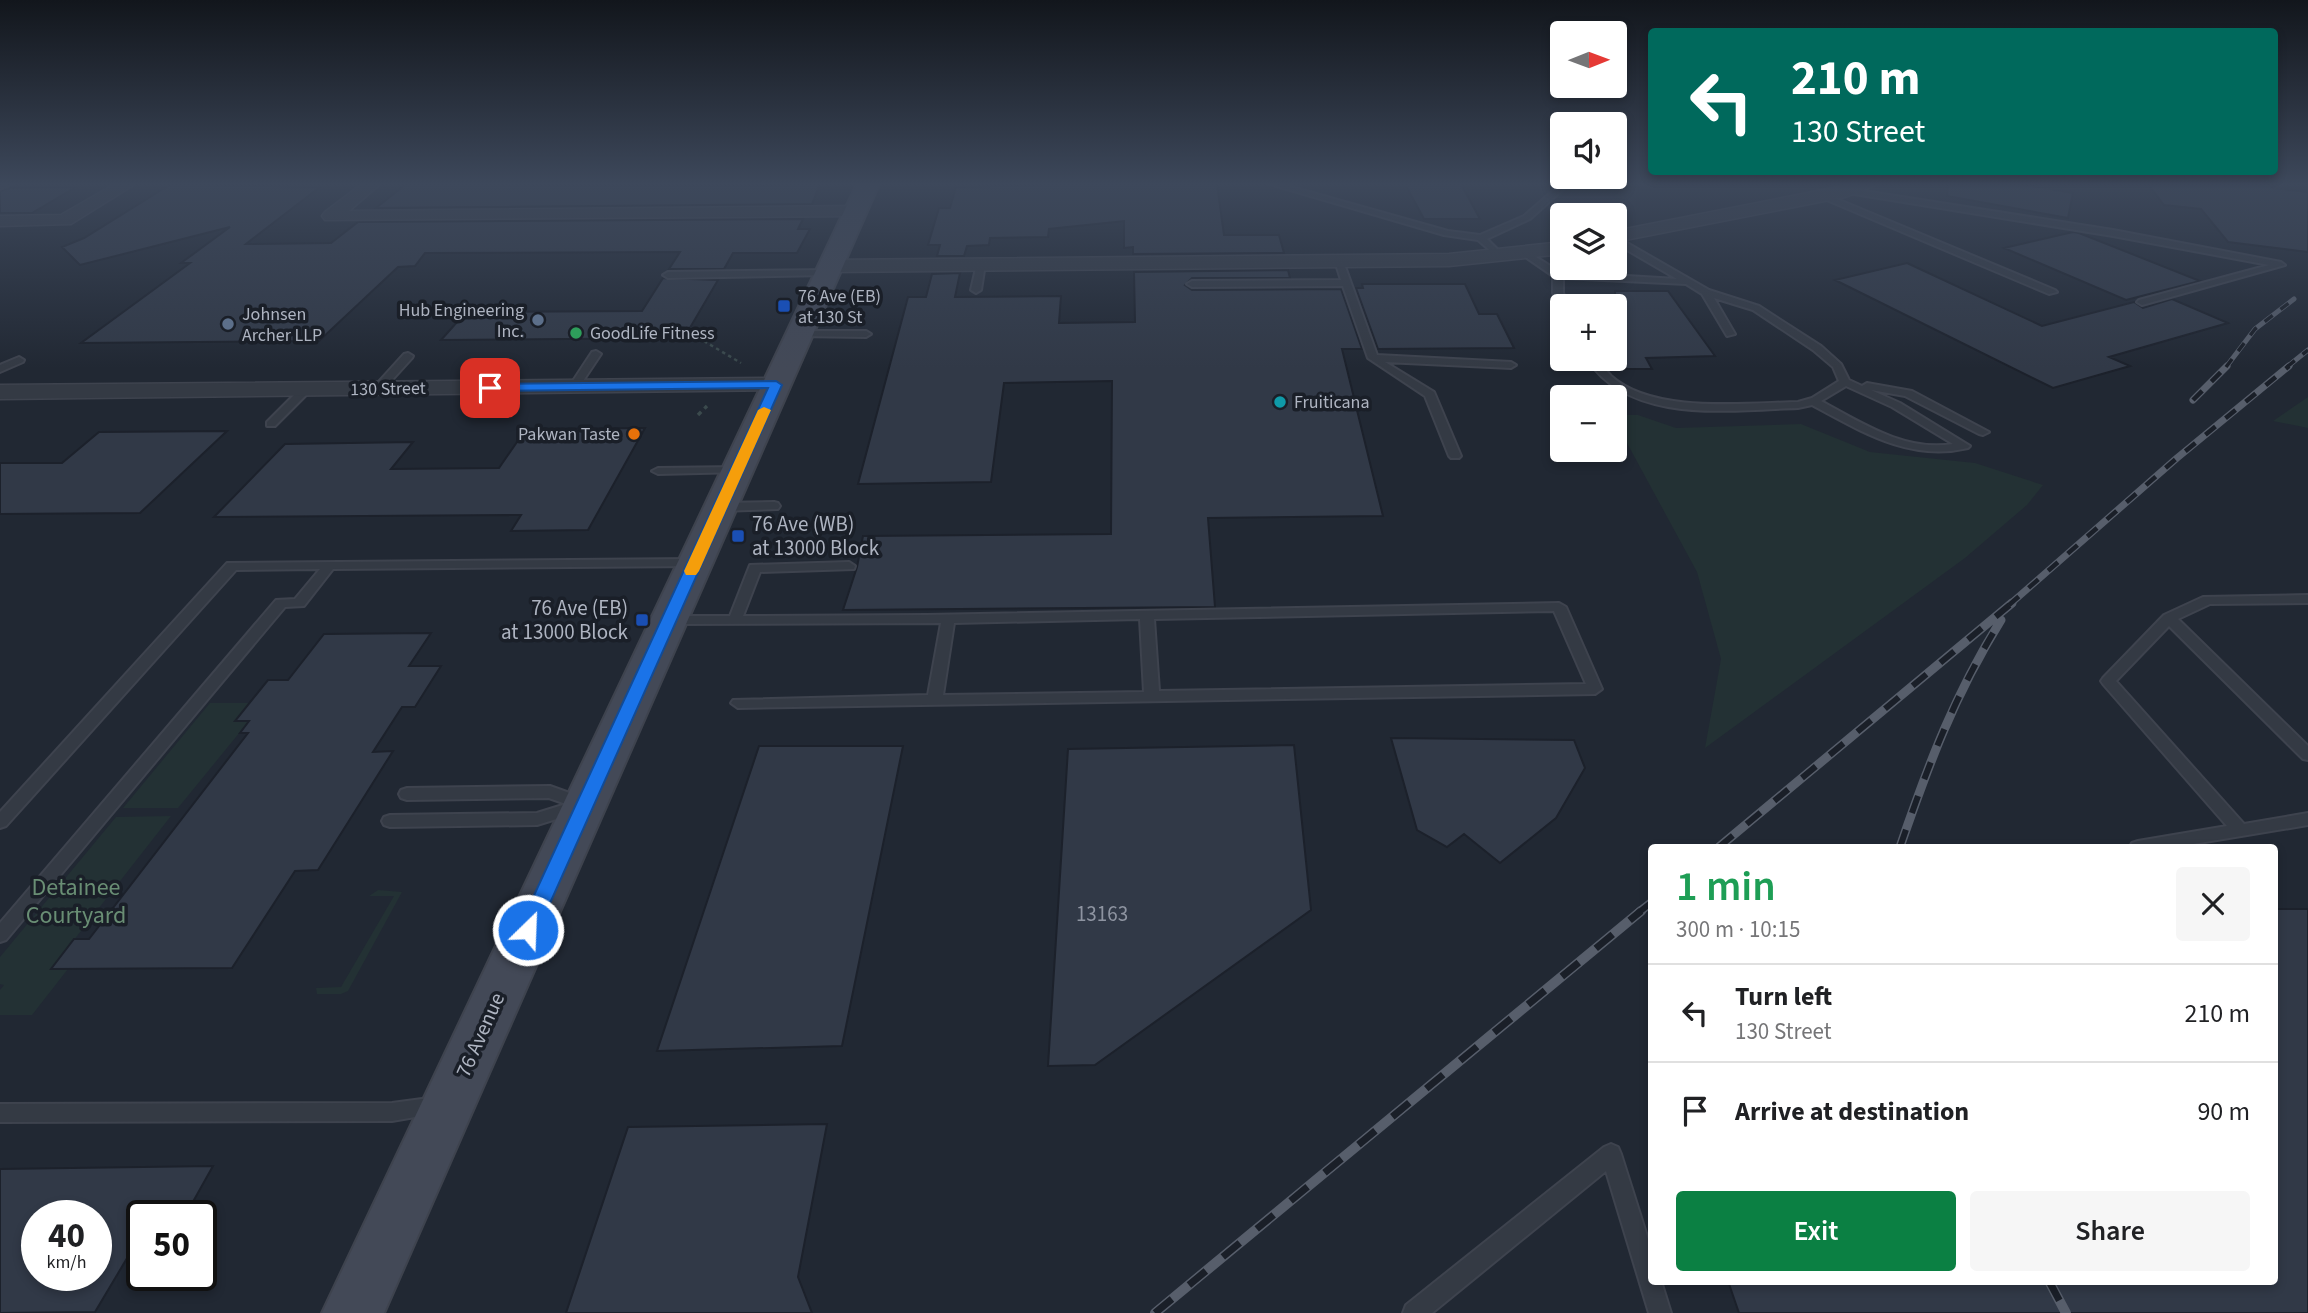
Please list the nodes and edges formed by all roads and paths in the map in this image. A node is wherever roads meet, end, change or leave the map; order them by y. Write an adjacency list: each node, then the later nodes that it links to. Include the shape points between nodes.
1 (840, 245): 11 (main road, 76 Avenue)
2 (1489, 245): 8 (lane)
3 (1627, 245): 15 (lane)
4 (1942, 245): 20 (lane)
5 (2177, 245): 21 (lane, via 2281,265)
6 (1550, 249): 7 (street)
7 (1525, 254): 8 (street); 12 (lane)
8 (1501, 257): 9 (street)
9 (1339, 261): 10 (street); 16 (lane)
10 (981, 264): 11 (street); 18 (lane)
11 (829, 269): 13 (lane); 23 (main road, 76 Avenue)
12 (1550, 270)
13 (668, 275)
14 (1627, 279): 15 (lane)
15 (1688, 282): 19 (lane)
16 (1346, 283): 17 (lane); 28 (lane)
17 (1192, 284)
18 (976, 290)
19 (1706, 292): 25 (lane); 34 (lane, via 1756,308 1817,348 1837,366)
20 (2052, 292)
21 (2142, 302)
22 (692, 334): 30 (path)
23 (799, 334): 24 (lane); 35 (main road, 76 Avenue)
24 (866, 334)
25 (1730, 334)
26 (596, 354): 36 (lane)
27 (408, 356): 38 (lane)
28 (1373, 358): 31 (lane); 43 (lane, via 1430,394)
29 (19, 360): 32 (lane)
30 (742, 364)
31 (1511, 365)
32 (0, 369)
33 (1602, 371): 40 (lane, via 1611,382 1659,403 1798,405)
34 (1845, 382): 40 (lane); 40 (lane, via 1896,405 1964,446 1942,452 1901,445); 42 (lane, via 1908,393)
35 (776, 385): 36 (street, 130 Street); 44 (main road, 76 Avenue)
36 (574, 387): 38 (street, 130 Street)
37 (306, 389): 38 (street, 130 Street); 39 (street, 130 Street); 41 (lane)
38 (378, 389)
39 (0, 392)
40 (1813, 401)
41 (271, 424)
42 (1983, 432)
43 (1455, 456)
44 (737, 470): 45 (lane); 47 (main road, 76 Avenue)
45 (658, 471)
46 (774, 506): 47 (lane)
47 (721, 507): 48 (main road, 76 Avenue)
48 (695, 563): 49 (lane); 55 (main road, 76 Avenue)
49 (329, 566): 65 (lane, via 232,566); 68 (lane, via 299,603 281,603)
50 (849, 566): 56 (lane, via 755,568)
51 (2308, 598): 53 (lane, via 2208,600)
52 (1147, 616): 54 (lane); 57 (lane); 57 (lane, via 1559,607 1595,688)
53 (2169, 618): 60 (lane); 66 (lane, via 2108,681)
54 (948, 619): 56 (lane); 58 (lane)
55 (669, 620): 56 (lane); 62 (main road, 76 Avenue)
56 (735, 620)
57 (1152, 696): 58 (lane)
58 (935, 699): 59 (lane)
59 (738, 703)
60 (2308, 755)
61 (407, 794): 62 (lane, via 550,792)
62 (585, 805): 64 (lane, via 537,819); 69 (main road, 76 Avenue)
63 (2308, 819): 66 (lane)
64 (390, 821)
65 (0, 822)
66 (2240, 830): 67 (lane)
67 (2156, 844)
68 (0, 935)
69 (448, 1105): 70 (lane, via 392,1112); 73 (main road, 76 Avenue)
70 (0, 1113)
71 (1648, 1274): 74 (lane, via 1611,1154)
72 (1651, 1285): 75 (lane)
73 (353, 1313)
74 (1414, 1313)
75 (1660, 1313)

